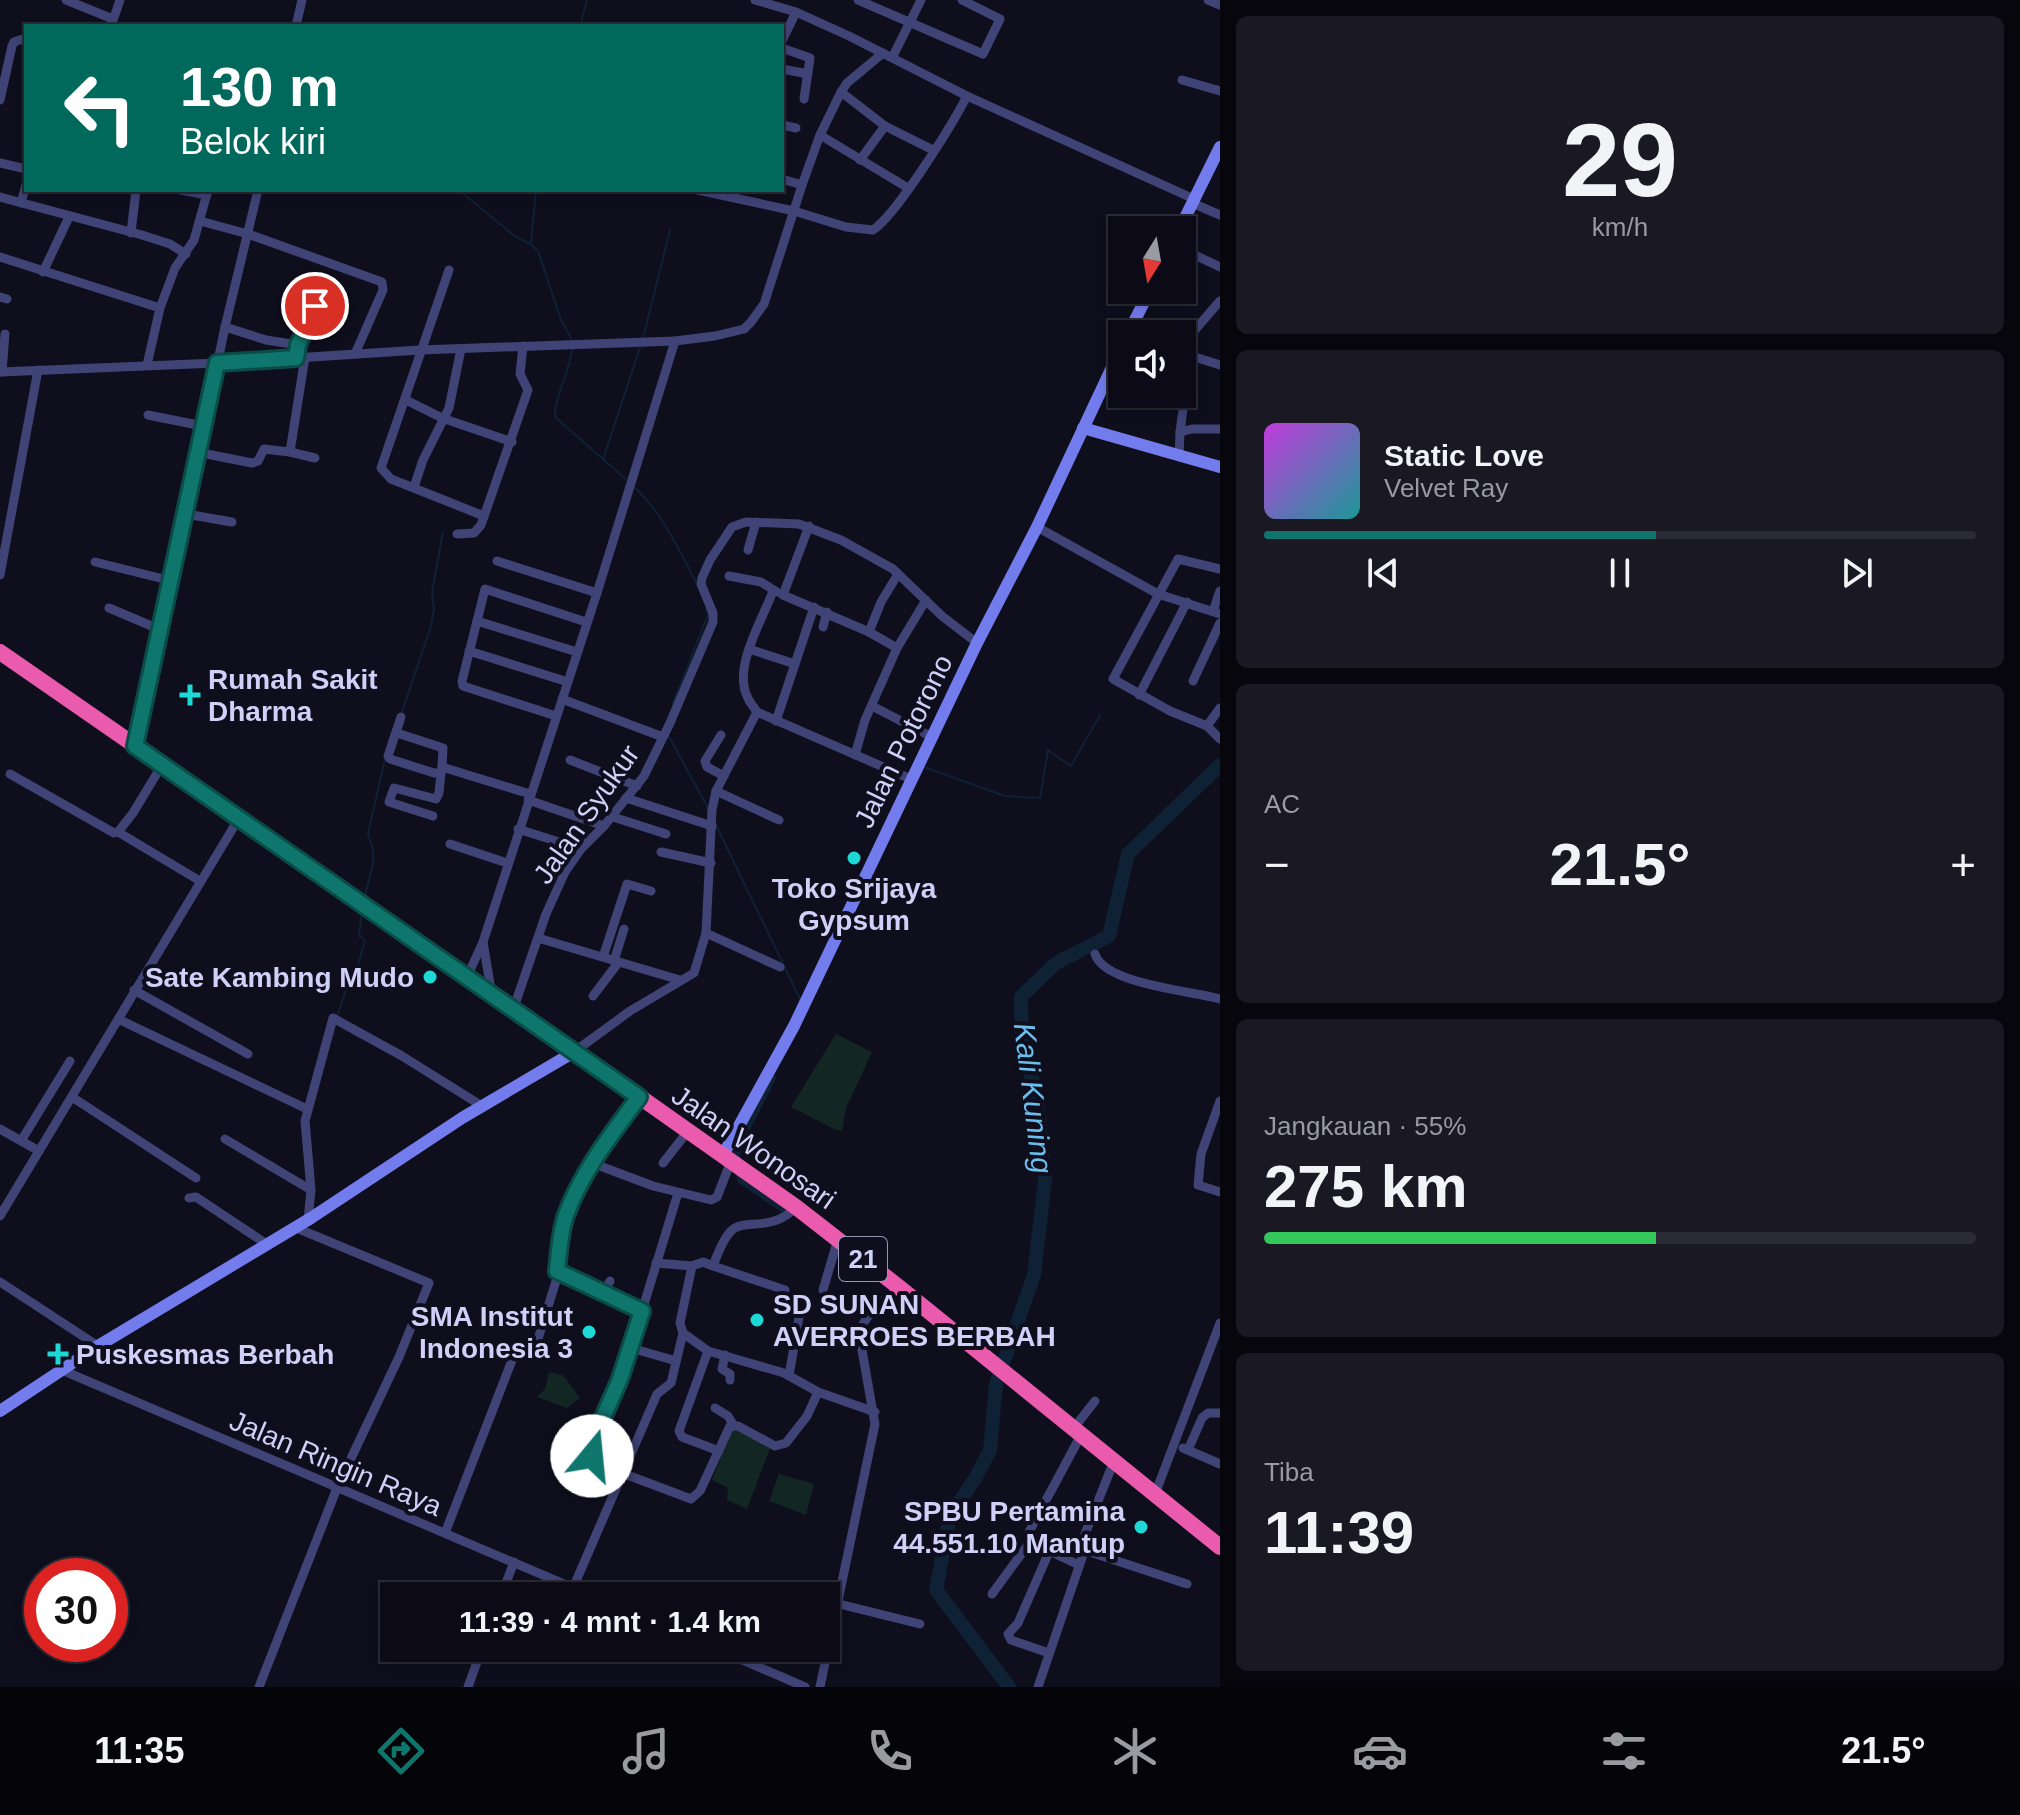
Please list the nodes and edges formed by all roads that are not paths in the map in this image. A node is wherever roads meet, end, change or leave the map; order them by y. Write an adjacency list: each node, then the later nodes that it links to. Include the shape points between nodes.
1 (69, 0): 11 (street)
2 (120, 0): 11 (street)
3 (302, 0): 13 (street)
4 (755, 0): 10 (street)
5 (858, 0): 12 (street)
6 (962, 0): 12 (street, via 1000,19 983,54)
7 (1208, 0): 9 (street)
8 (917, 1): 12 (street)
9 (1220, 5)
10 (796, 12): 14 (street); 17 (street)
11 (112, 22)
12 (908, 22): 17 (street)
13 (296, 24)
14 (784, 37)
15 (24, 39): 25 (street, via 12,46)
16 (784, 49): 19 (street, via 810,58)
17 (888, 54): 22 (street); 23 (street)
18 (784, 69): 19 (street)
19 (808, 74): 24 (street)
20 (1182, 80): 21 (street)
21 (1220, 91)
22 (841, 92): 27 (street); 29 (street)
23 (967, 96): 31 (street); 44 (street)
24 (804, 99)
25 (0, 100)
26 (784, 125): 28 (street)
27 (885, 126): 31 (street); 32 (street)
28 (796, 128)
29 (820, 135): 32 (street); 36 (street)
30 (1219, 149): 44 (street)
31 (933, 150): 37 (street)
32 (860, 160): 37 (street)
33 (0, 163): 34 (street)
34 (24, 169)
35 (784, 180): 36 (street)
36 (802, 185): 46 (street)
37 (908, 188): 46 (street, via 873,230)
38 (24, 192): 45 (street)
39 (136, 192): 51 (street)
40 (208, 192): 50 (street)
41 (258, 192): 52 (street)
42 (715, 192): 46 (street)
43 (0, 197): 45 (street)
44 (1193, 201): 47 (street); 48 (street)
45 (21, 203): 49 (street)
46 (794, 211): 65 (street, via 764,304 751,322 744,329)
47 (1220, 215)
48 (1186, 216)
49 (69, 217): 51 (street); 58 (street)
50 (200, 221): 52 (street); 53 (street)
51 (131, 233): 53 (street)
52 (248, 234): 62 (street); 70 (street, via 382,282)
53 (186, 254): 61 (street)
54 (1196, 256): 56 (street)
55 (0, 257): 58 (street)
56 (1220, 267)
57 (449, 270): 69 (street)
58 (43, 272): 61 (street)
59 (1220, 301): 63 (street)
60 (315, 306): 66 (street)
61 (160, 308): 74 (street)
62 (225, 327): 66 (street); 73 (street)
63 (1196, 329)
64 (5, 334): 77 (street)
65 (675, 341): 67 (street); 110 (street)
66 (298, 345): 72 (street)
67 (523, 346): 68 (street); 87 (street, via 520,374 528,390)
68 (461, 349): 69 (street); 82 (street, via 449,408)
69 (420, 350): 70 (street); 79 (street)
70 (355, 354): 72 (street)
71 (1196, 357): 75 (street)
72 (300, 358): 73 (street); 89 (street)
73 (217, 363): 74 (street); 83 (street)
74 (147, 365): 76 (street)
75 (1220, 365)
76 (38, 370): 77 (street); 106 (street)
77 (1, 372)
78 (1108, 375): 84 (street, Jalan Potorono)
79 (406, 400): 82 (street); 93 (street, via 381,468 391,479)
80 (1184, 408): 86 (street)
81 (148, 415): 83 (street)
82 (442, 418): 87 (street); 93 (street)
83 (203, 426): 88 (street)
84 (1083, 428): 90 (street); 99 (street, Jalan Potorono)
85 (1220, 429): 86 (street)
86 (1180, 432): 90 (street)
87 (512, 442): 95 (street)
88 (197, 452): 89 (street, via 252,463 264,449); 94 (street)
89 (290, 452): 91 (street)
90 (1179, 457): 92 (street)
91 (315, 458)
92 (1220, 467)
93 (414, 487): 95 (street)
94 (186, 514): 96 (street); 108 (street)
95 (484, 516): 100 (street, via 474,533)
96 (232, 522)
97 (756, 522): 98 (street); 101 (street); 145 (street, Jalan Syukur, via 732,527 703,573 701,584 713,622)
98 (809, 526): 105 (street); 111 (street)
99 (1037, 527): 112 (street); 125 (street, Jalan Potorono)
100 (457, 534)
101 (748, 550)
102 (497, 561): 110 (street)
103 (95, 562): 108 (street)
104 (1220, 569): 112 (street, via 1178,559)
105 (898, 574): 113 (street); 124 (street)
106 (0, 575)
107 (729, 576): 111 (street, via 761,582)
108 (172, 581): 123 (street)
109 (1220, 591): 118 (street)
110 (597, 593): 120 (street)
111 (778, 593): 115 (street); 127 (street)
112 (1158, 594): 114 (street); 134 (street, via 1113,679)
113 (926, 600): 125 (street); 126 (street)
114 (1187, 602): 118 (street); 134 (street)
115 (814, 607): 117 (street); 131 (street)
116 (109, 608): 123 (street)
117 (827, 612): 122 (street); 124 (street)
118 (1217, 613)
119 (477, 621): 120 (street, via 485,589); 128 (street); 130 (street)
120 (586, 622): 130 (street)
121 (1220, 623): 132 (street)
122 (823, 627)
123 (161, 630): 148 (street)
124 (869, 632): 126 (street)
125 (977, 643): 146 (street, Jalan Potorono)
126 (897, 648): 136 (street)
127 (749, 649): 131 (street); 138 (street, via 744,685)
128 (469, 651): 133 (street); 139 (street, via 463,686)
129 (0, 652): 148 (highway, Jalan Wonosari / 21)
130 (577, 652): 133 (street)
131 (795, 664): 141 (street)
132 (1193, 681)
133 (568, 682): 135 (street)
134 (1139, 695): 142 (street)
135 (562, 699): 139 (street); 145 (street)
136 (872, 706): 146 (street); 149 (street)
137 (1220, 708): 142 (street)
138 (757, 712): 141 (street); 154 (street)
139 (556, 716): 158 (street)
140 (401, 717): 143 (street)
141 (776, 721): 149 (street)
142 (1207, 726): 147 (street)
143 (397, 733): 152 (street, via 443,748); 152 (street, via 388,758)
144 (721, 735): 154 (street, via 705,761)
145 (663, 736): 156 (street, Jalan Syukur)
146 (932, 737): 155 (street, Jalan Potorono)
147 (1220, 739)
148 (135, 746): 151 (highway, Jalan Wonosari / 21)
149 (855, 755): 155 (street)
150 (570, 760): 156 (street)
151 (162, 765): 162 (highway, Jalan Wonosari / 21); 167 (street)
152 (442, 770): 158 (street); 160 (street, via 436,799 394,788 389,802)
153 (10, 774): 167 (street)
154 (724, 776): 157 (street)
155 (911, 779): 205 (street, Jalan Potorono)
156 (637, 786): 159 (street, Jalan Syukur)
157 (716, 791): 163 (street); 164 (street)
158 (529, 797): 165 (street); 166 (street)
159 (626, 798): 161 (street, Jalan Syukur); 163 (street, via 671,815)
160 (433, 816)
161 (613, 817): 165 (street, Jalan Syukur); 168 (street)
162 (239, 818): 174 (street); 184 (highway, Jalan Wonosari / 21)
163 (712, 819): 173 (street)
164 (779, 820)
165 (604, 826): 170 (street, Jalan Syukur)
166 (518, 829): 170 (street); 172 (street)
167 (118, 832): 174 (street)
168 (666, 834)
169 (450, 844): 172 (street)
170 (581, 849): 178 (street, Jalan Syukur, via 556,890)
171 (661, 852): 173 (street)
172 (507, 863): 179 (street)
173 (711, 863): 177 (street)
174 (200, 881): 186 (street)
175 (651, 891): 181 (street, via 627,884)
176 (624, 929): 182 (street)
177 (706, 933): 183 (street); 185 (street, via 694,973)
178 (538, 938): 181 (street); 190 (street, Jalan Syukur)
179 (483, 942): 184 (street); 187 (street)
180 (1095, 954): 189 (street, via 1105,969 1140,982)
181 (603, 957): 182 (street)
182 (616, 962): 185 (street); 188 (street)
183 (780, 967)
184 (467, 977): 187 (highway, Jalan Wonosari / 21)
185 (680, 980): 192 (street)
186 (134, 990): 191 (street); 193 (street)
187 (491, 992): 190 (highway, Jalan Wonosari / 21)
188 (593, 996)
189 (1220, 999)
190 (513, 1010): 192 (highway, Jalan Wonosari / 21)
191 (120, 1020): 195 (street); 199 (street)
192 (574, 1052): 196 (highway, Jalan Wonosari / 21); 198 (street)
193 (248, 1054)
194 (70, 1061): 203 (street)
195 (72, 1097): 204 (street); 208 (street)
196 (639, 1097): 201 (highway, Jalan Wonosari / 21); 206 (street)
197 (1220, 1101): 210 (street, via 1201,1154 1198,1185)
198 (482, 1106): 199 (street, via 333,1018); 215 (street)
199 (307, 1109): 209 (street)
200 (0, 1129): 203 (street)
201 (688, 1131): 205 (highway, Jalan Wonosari / 21); 207 (street)
202 (225, 1139): 209 (street)
203 (21, 1141): 204 (street)
204 (39, 1151): 214 (street)
205 (733, 1162): 211 (street, via 714,1200); 213 (highway, Jalan Wonosari / 21)
206 (592, 1163): 211 (street); 222 (street, via 565,1217)
207 (663, 1163)
208 (196, 1178)
209 (311, 1190): 215 (street)
210 (1220, 1192)
211 (678, 1193): 219 (street)
212 (189, 1198): 218 (street, via 196,1197)
213 (796, 1207): 217 (highway, Jalan Wonosari / 21); 221 (street, via 774,1223 732,1229)
214 (0, 1216)
215 (308, 1220): 216 (street)
216 (294, 1227): 218 (street); 255 (street, via 429,1283)
217 (838, 1239): 226 (street); 227 (highway, Jalan Wonosari / 21)
218 (268, 1245): 233 (street)
219 (656, 1263): 220 (street); 229 (street)
220 (692, 1266): 221 (street); 232 (street, via 680,1323)
221 (713, 1266): 225 (street)
222 (557, 1271): 228 (street); 257 (street, via 537,1342 516,1350)
223 (610, 1281): 228 (street)
224 (0, 1282): 233 (street)
225 (785, 1290)
226 (823, 1290)
227 (894, 1292): 245 (street, via 859,1333); 248 (highway, Jalan Wonosari / 21)
228 (603, 1293): 229 (street)
229 (642, 1311): 234 (street)
230 (799, 1317): 239 (street)
231 (1220, 1323): 249 (street)
232 (683, 1333): 235 (street); 237 (street)
233 (98, 1346): 238 (street)
234 (631, 1348): 237 (street); 254 (street, via 592,1449 598,1464)
235 (708, 1351): 236 (street); 251 (street, via 679,1434)
236 (725, 1355): 239 (street); 240 (street, via 722,1369)
237 (676, 1361): 254 (street, via 671,1383 657,1394)
238 (64, 1371): 244 (street); 255 (street, Jalan Ringin Raya)
239 (789, 1376): 241 (street)
240 (730, 1380)
241 (818, 1392): 245 (street); 247 (street, via 786,1443 775,1446)
242 (1095, 1401): 248 (street)
243 (715, 1408): 247 (street)
244 (0, 1411)
245 (875, 1412): 269 (street)
246 (1220, 1413): 250 (street, via 1202,1418)
247 (734, 1426): 251 (street)
248 (1077, 1432): 252 (highway, Jalan Wonosari / 21); 258 (street, via 1029,1532)
249 (1175, 1445): 250 (street); 256 (street)
250 (1188, 1450): 253 (street)
251 (719, 1451): 254 (street, via 691,1499)
252 (1114, 1461): 256 (highway, Jalan Wonosari / 21); 260 (street, via 1082,1539)
253 (1220, 1464)
254 (623, 1473): 266 (street)
255 (338, 1488): 257 (street, Jalan Ringin Raya); 276 (street)
256 (1155, 1494): 259 (highway, Jalan Wonosari / 21)
257 (445, 1533): 262 (street, Jalan Ringin Raya)
258 (1030, 1542): 261 (street); 268 (street)
259 (1220, 1547)
260 (1085, 1549): 263 (street); 267 (street)
261 (1049, 1552): 263 (street); 272 (street, via 1018,1623 1008,1634 1011,1640)
262 (514, 1562): 264 (street); 265 (street, Jalan Ringin Raya)
263 (1079, 1565): 272 (street)
264 (506, 1582)
265 (559, 1582)
266 (576, 1582)
267 (1187, 1584)
268 (992, 1594)
269 (840, 1599)
270 (840, 1604): 271 (street)
271 (920, 1624)
272 (1049, 1653): 280 (street)
273 (477, 1662): 277 (street)
274 (747, 1662): 278 (street)
275 (826, 1662): 279 (street)
276 (259, 1687)
277 (468, 1687)
278 (805, 1687)
279 (820, 1687)
280 (1038, 1687)

